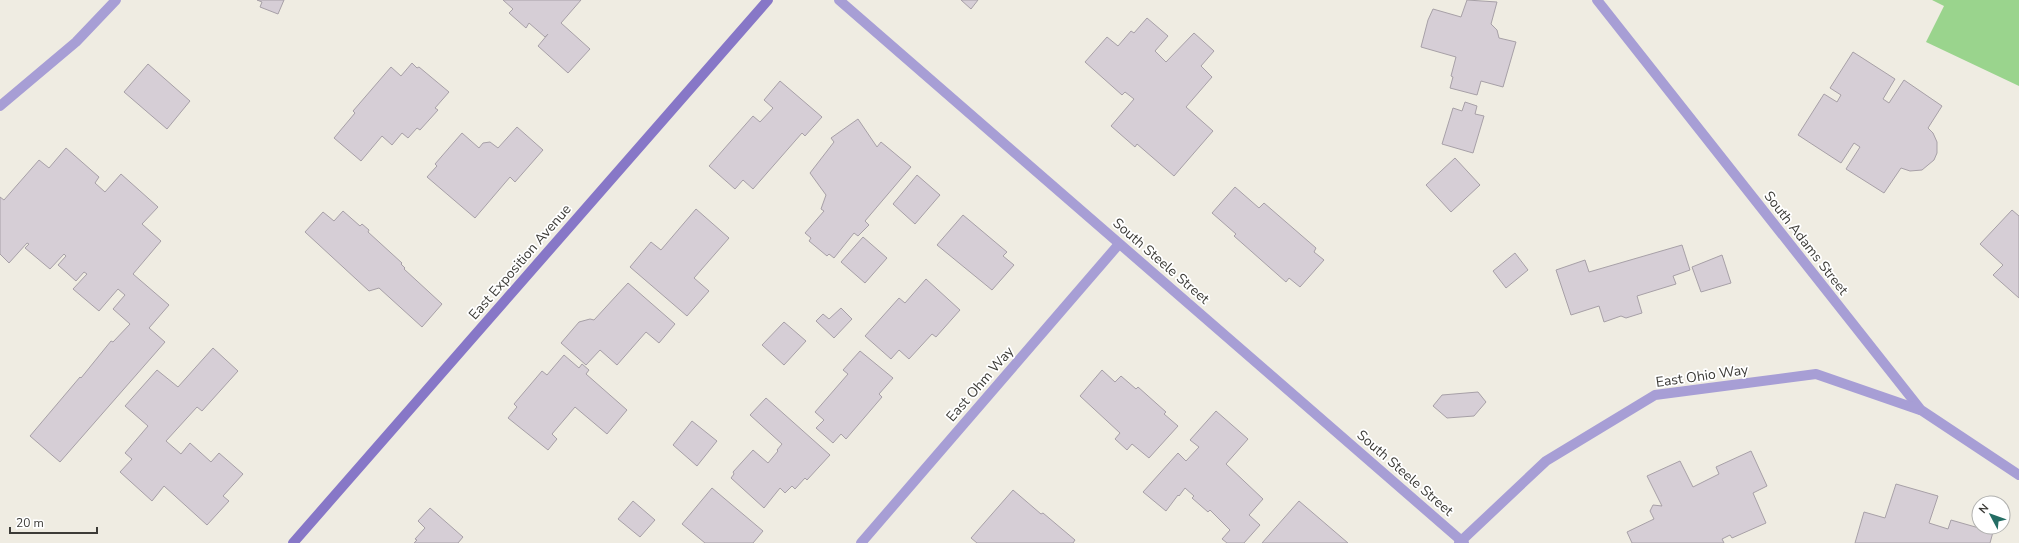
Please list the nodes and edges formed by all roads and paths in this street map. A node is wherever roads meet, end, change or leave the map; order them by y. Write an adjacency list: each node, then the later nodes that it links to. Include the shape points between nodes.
1 (116, 0): 5 (street, via 76,42)
2 (768, 0): 10 (street, East Exposition Avenue)
3 (839, 0): 6 (street, South Steele Street)
4 (1597, 0): 7 (street, South Adams Street)
5 (0, 106)
6 (1119, 244): 9 (street, South Steele Street); 11 (street, East Ohm Way)
7 (1921, 410): 8 (street, South Adams Street); 9 (street, East Ohio Way, via 1816,374 1655,395 1546,461)
8 (2019, 475)
9 (1461, 542)
10 (293, 543)
11 (861, 543)

